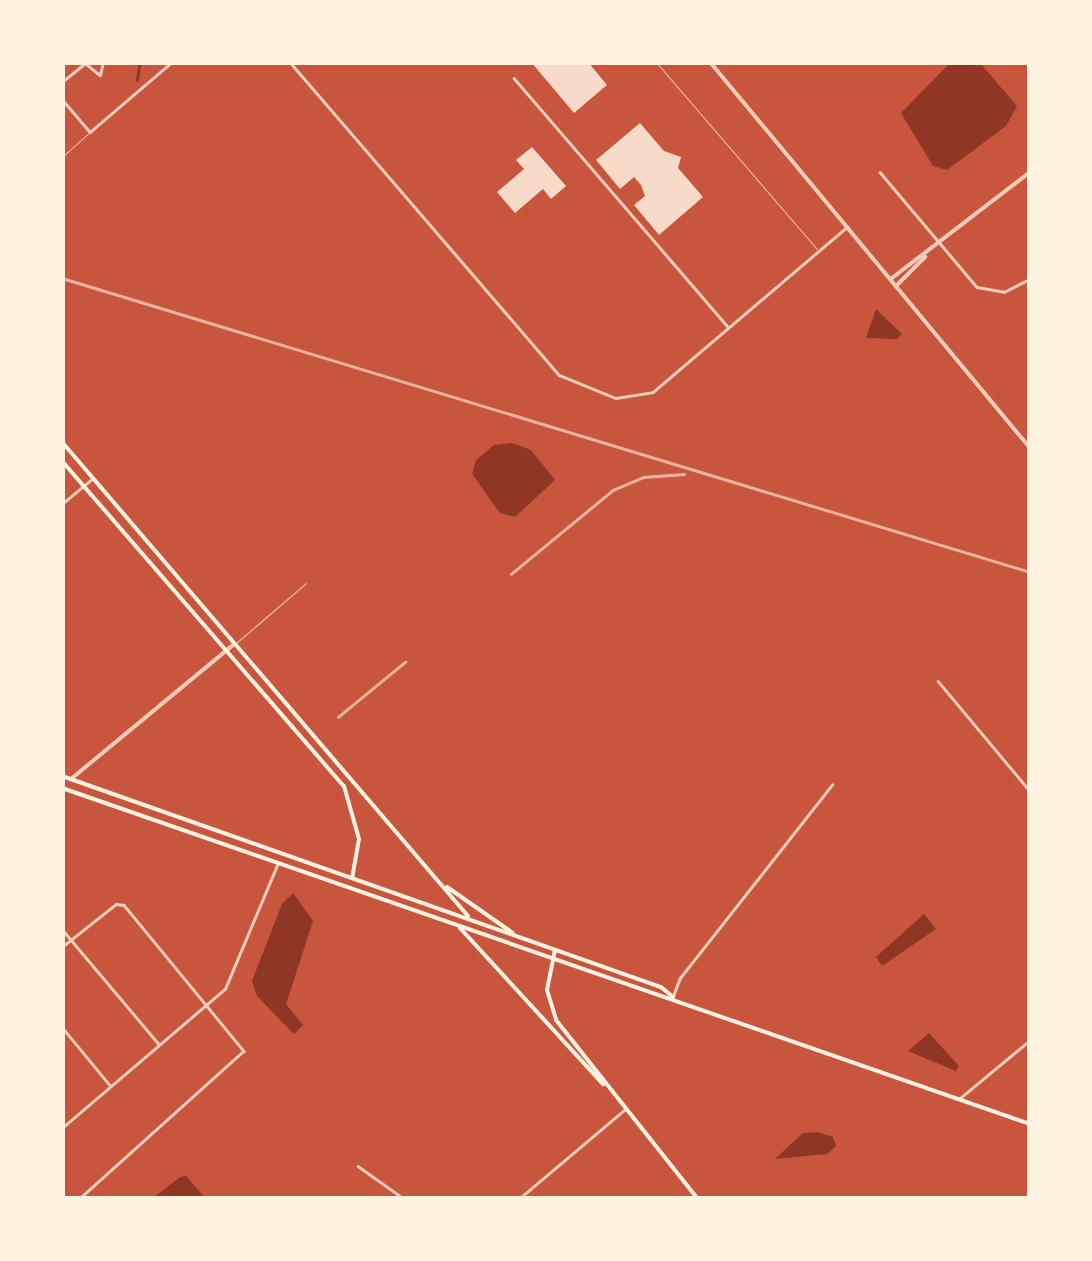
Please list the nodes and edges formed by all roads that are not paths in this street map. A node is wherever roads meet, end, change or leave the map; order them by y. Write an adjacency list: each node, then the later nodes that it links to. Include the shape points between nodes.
1 (103, 62): 6 (street, via 100,74)
2 (172, 62): 10 (street)
3 (290, 62): 21 (street, via 559,375 627,400 663,384)
4 (656, 62): 16 (lane)
5 (710, 62): 14 (street)
6 (86, 63): 8 (street)
7 (514, 78): 21 (street)
8 (62, 82)
9 (62, 99): 10 (street)
10 (90, 132): 11 (lane)
11 (62, 157)
12 (880, 172): 15 (street)
13 (1030, 172): 15 (street)
14 (848, 226): 16 (street); 19 (street)
15 (940, 245): 17 (street); 18 (street, via 984,290 1009,291)
16 (819, 251): 21 (street)
17 (925, 257): 19 (street); 20 (street)
18 (1030, 278)
19 (891, 279): 20 (street)
20 (896, 285): 23 (street)
21 (729, 328)
22 (62, 442): 25 (main road)
23 (1030, 448)
24 (62, 460): 26 (main road)
25 (93, 479): 26 (street); 31 (main road)
26 (84, 487): 28 (street); 32 (main road)
27 (62, 492): 28 (street)
28 (68, 500): 29 (street)
29 (62, 504)
30 (306, 583): 31 (lane)
31 (233, 645): 32 (street); 41 (main road)
32 (224, 652): 35 (street); 40 (main road, via 344,786 359,839)
33 (938, 681): 38 (street)
34 (62, 776): 35 (main road)
35 (71, 780): 37 (main road); 40 (main road)
36 (832, 785): 50 (street, via 680,978)
37 (62, 787): 39 (main road)
38 (1030, 791)
39 (277, 865): 43 (main road); 51 (street, via 240,965)
40 (352, 878): 42 (main road)
41 (444, 885): 42 (main road); 45 (main road)
42 (471, 920): 45 (main road)
43 (460, 928): 49 (main road); 55 (main road)
44 (62, 929): 46 (street)
45 (521, 938): 48 (main road)
46 (71, 940): 47 (street); 51 (street, via 119,903); 54 (street)
47 (62, 948)
48 (555, 950): 49 (main road); 50 (main road)
49 (552, 961): 50 (main road); 55 (main road, via 547,990 556,1020)
50 (673, 997): 57 (main road)
51 (208, 1005): 54 (street); 62 (street, via 243,1048 242,1058)
52 (62, 1028): 56 (street)
53 (1030, 1040): 57 (street)
54 (160, 1045): 56 (street)
55 (603, 1084): 58 (main road)
56 (111, 1086): 60 (street)
57 (959, 1099): 59 (main road)
58 (624, 1110): 64 (street); 65 (main road)
59 (1030, 1124)
60 (63, 1127)
61 (358, 1166): 63 (street)
62 (81, 1198)
63 (403, 1198)
64 (520, 1198)
65 (697, 1198)
66 (834, 1198): 67 (street)
67 (856, 1198)

